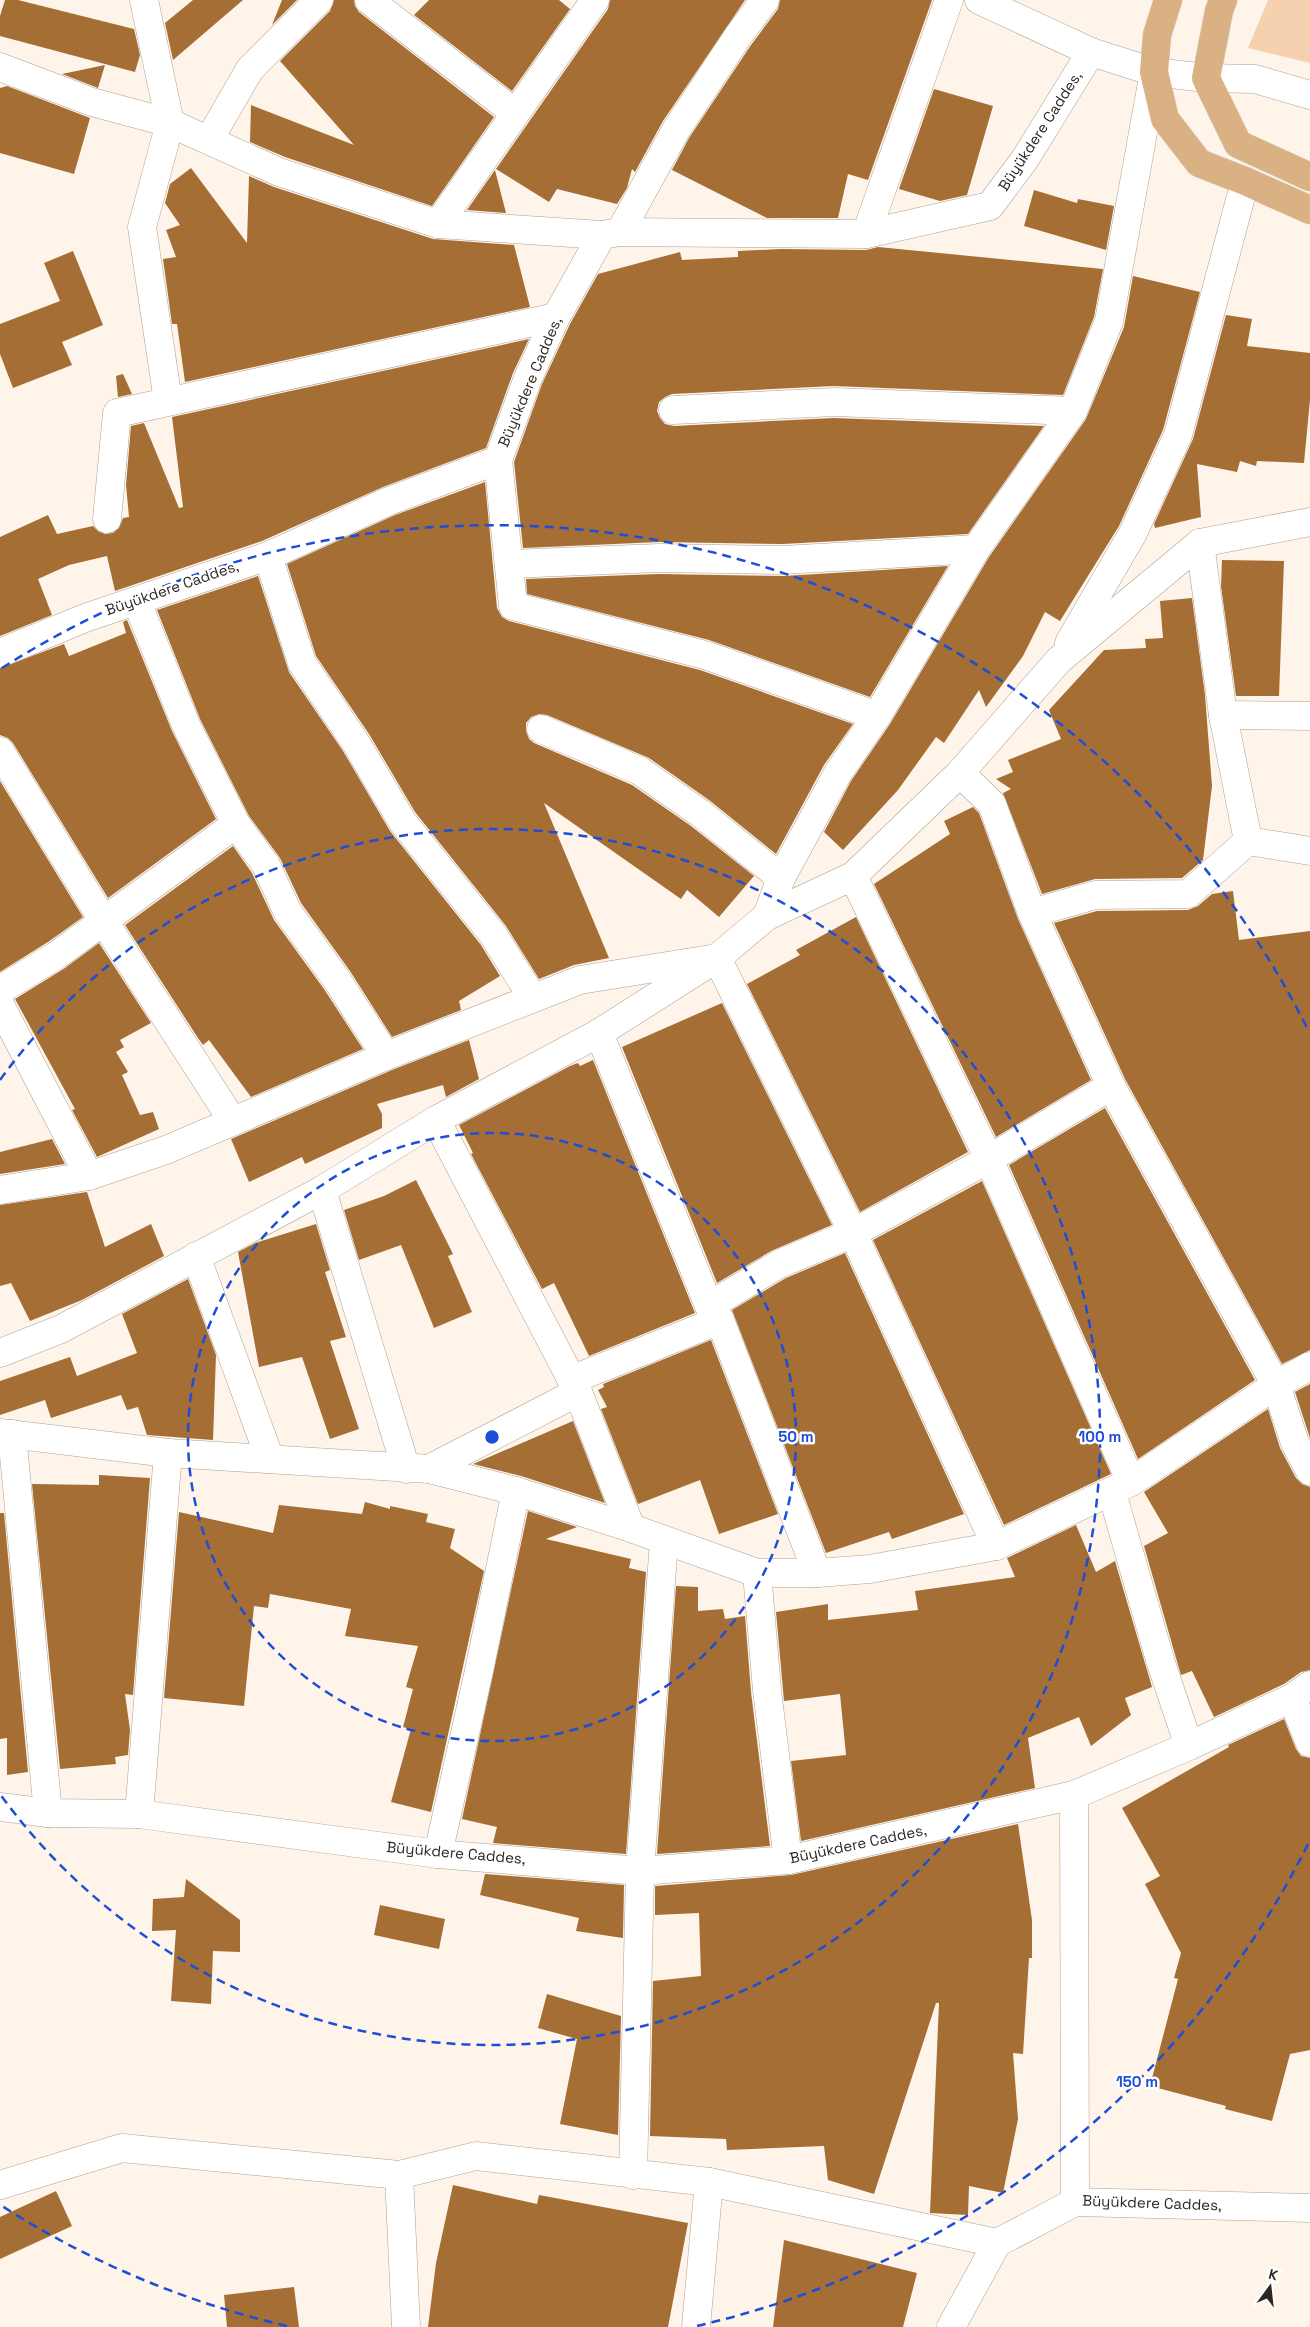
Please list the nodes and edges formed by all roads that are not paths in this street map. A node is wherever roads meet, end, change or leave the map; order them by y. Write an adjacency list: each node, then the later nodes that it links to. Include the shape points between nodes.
1 (144, 0): 16 (street)
2 (319, 0): 17 (street, via 250,69)
3 (369, 0): 15 (street)
4 (595, 0): 15 (street)
5 (765, 0): 22 (street, via 676,130)
6 (949, 0): 23 (street)
7 (979, 0): 10 (street)
8 (1168, 0): 12 (main road, via 1157,36)
9 (1222, 0): 13 (main road)
10 (1091, 52): 12 (street); 23 (street, Büyükdere Caddes,, via 1025,158 990,206)
11 (0, 66): 16 (street, via 92,102)
12 (1154, 72): 13 (street); 19 (main road, via 1165,119 1199,162); 27 (street, via 1109,321)
13 (1206, 78): 14 (street, via 1254,79); 18 (main road, via 1238,144)
14 (1310, 95)
15 (515, 113): 21 (street)
16 (170, 123): 17 (street); 25 (street, via 142,227)
17 (209, 140): 21 (street, via 278,172)
18 (1310, 177)
19 (1245, 181): 20 (main road); 37 (street, via 1178,435 1133,533)
20 (1310, 210)
21 (438, 224): 22 (street)
22 (611, 234): 23 (street, Büyükdere Caddes,); 24 (street, Büyükdere Caddes,)
23 (866, 234)
24 (556, 317): 25 (street); 28 (street, Büyükdere Caddes,, via 528,378)
25 (168, 401): 29 (street, via 117,412)
26 (673, 410): 27 (street, via 834,402)
27 (1073, 411): 32 (street)
28 (498, 460): 33 (street, Büyükdere Caddes,, via 389,501); 34 (street)
29 (107, 519)
30 (1310, 522): 31 (street)
31 (1200, 543): 37 (street); 38 (street)
32 (976, 549): 34 (street, via 783,560 659,558); 39 (street)
33 (268, 556): 35 (street, Büyükdere Caddes,); 54 (street, via 302,663 356,743 402,822 494,936)
34 (509, 564): 39 (street, via 513,606 706,655)
35 (136, 602): 36 (street, Büyükdere Caddes,, via 85,618); 44 (street, via 186,725)
36 (0, 653)
37 (1059, 660): 43 (street)
38 (1223, 715): 40 (street); 45 (street)
39 (877, 716): 48 (street, via 838,773)
40 (1310, 716)
41 (541, 729): 48 (street, via 640,771 700,813)
42 (0, 752): 51 (street)
43 (960, 773): 47 (street); 49 (street, via 992,804)
44 (236, 824): 51 (street); 57 (street, via 266,865 287,911)
45 (1248, 841): 46 (street); 49 (street, via 1188,894 1095,895)
46 (1310, 851)
47 (853, 876): 50 (street); 61 (street)
48 (781, 878): 50 (street)
49 (1032, 913): 58 (street)
50 (768, 916): 52 (street)
51 (103, 920): 53 (street, via 57,955); 59 (street)
52 (717, 958): 54 (street, via 580,980); 56 (street); 65 (street)
53 (0, 990)
54 (532, 997): 57 (street)
55 (0, 1005): 62 (street)
56 (599, 1033): 60 (street); 67 (street)
57 (386, 1056): 59 (street)
58 (1110, 1086): 61 (street); 70 (street)
59 (232, 1120): 62 (street, via 166,1150)
60 (436, 1120): 64 (street); 71 (street)
61 (989, 1159): 65 (street); 77 (street)
62 (89, 1176): 63 (street)
63 (0, 1190)
64 (322, 1190): 66 (street); 75 (street)
65 (853, 1233): 67 (street, via 779,1264); 81 (street)
66 (196, 1256): 68 (street, via 61,1330); 74 (street)
67 (715, 1313): 71 (street); 83 (street)
68 (0, 1353)
69 (1310, 1366): 70 (street)
70 (1276, 1385): 76 (street, via 1294,1443); 77 (street)
71 (575, 1386): 75 (street); 79 (street)
72 (6, 1434): 73 (street); 89 (street)
73 (168, 1453): 74 (street); 90 (street)
74 (270, 1459): 75 (street)
75 (417, 1469): 78 (street)
76 (1310, 1470)
77 (1121, 1487): 81 (street); 86 (street, via 1161,1663)
78 (516, 1491): 79 (street); 91 (street)
79 (631, 1528): 80 (street)
80 (664, 1541): 82 (street); 93 (street)
81 (996, 1546): 83 (street, via 870,1569)
82 (757, 1572): 83 (street); 92 (street, via 767,1690)
83 (817, 1573)
84 (1301, 1691): 85 (street); 86 (street)
85 (1310, 1742)
86 (1189, 1746): 87 (street)
87 (1074, 1795): 92 (street, Büyükdere Caddes,); 98 (street, Büyükdere Caddes,)
88 (0, 1807): 89 (street, Büyükdere Caddes,)
89 (48, 1813): 90 (street, Büyükdere Caddes,)
90 (139, 1814): 91 (street, Büyükdere Caddes,)
91 (438, 1854): 93 (street, Büyükdere Caddes,)
92 (788, 1860): 93 (street, Büyükdere Caddes,)
93 (640, 1871): 95 (street)
94 (399, 2175): 95 (street, via 476,2156); 97 (street, via 122,2148); 101 (street)
95 (633, 2175): 96 (street)
96 (709, 2182): 100 (street); 102 (street)
97 (0, 2185)
98 (1076, 2202): 99 (street, Büyükdere Caddes,); 100 (street)
99 (1310, 2208)
100 (997, 2243): 103 (street)
101 (406, 2327)
102 (696, 2327)
103 (951, 2327)

